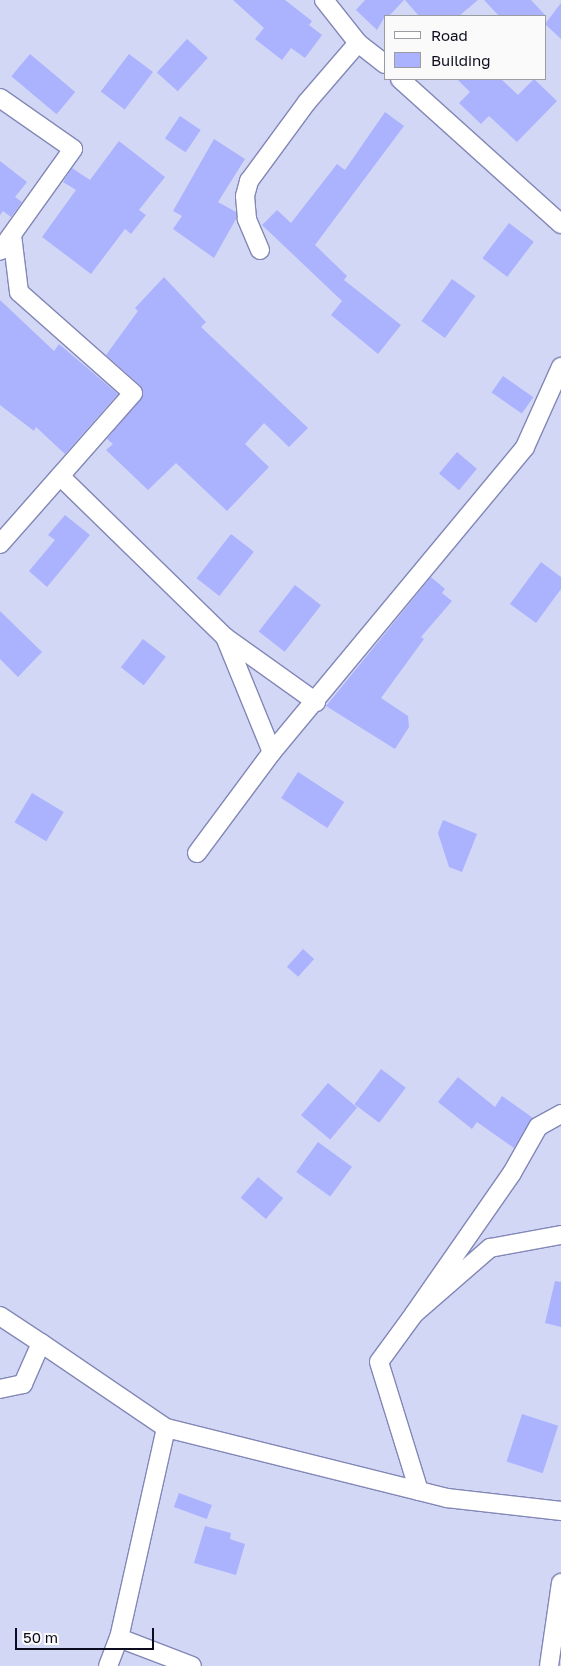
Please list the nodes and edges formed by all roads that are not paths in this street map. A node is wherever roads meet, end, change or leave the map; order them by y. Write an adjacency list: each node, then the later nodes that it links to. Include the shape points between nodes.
1 (324, 0): 2 (street)
2 (358, 43): 3 (street); 8 (street, via 307,102 249,181 245,196 247,219)
3 (384, 63)
4 (401, 80): 6 (street)
5 (0, 98): 7 (street, via 74,149)
6 (561, 224)
7 (12, 235): 9 (street); 11 (street, via 19,292 133,394)
8 (260, 250)
9 (0, 251)
10 (561, 367): 14 (street, via 525,447 427,562)
11 (60, 476): 12 (street); 13 (street)
12 (0, 544)
13 (225, 637): 14 (street); 15 (street)
14 (316, 702): 15 (street)
15 (272, 752): 16 (street)
16 (197, 853)
17 (561, 1114): 19 (street, via 538,1127 512,1173)
18 (561, 1235): 19 (street, via 490,1248)
19 (414, 1314): 24 (street, via 379,1362)
20 (0, 1316): 21 (street)
21 (41, 1344): 22 (street, via 23,1384); 23 (street)
22 (0, 1388)
23 (166, 1428): 24 (street); 27 (street)
24 (419, 1491): 25 (street, via 447,1498)
25 (561, 1511)
26 (561, 1582): 30 (street)
27 (119, 1638): 28 (street); 29 (street)
28 (108, 1666)
29 (192, 1666)
30 (549, 1666)

